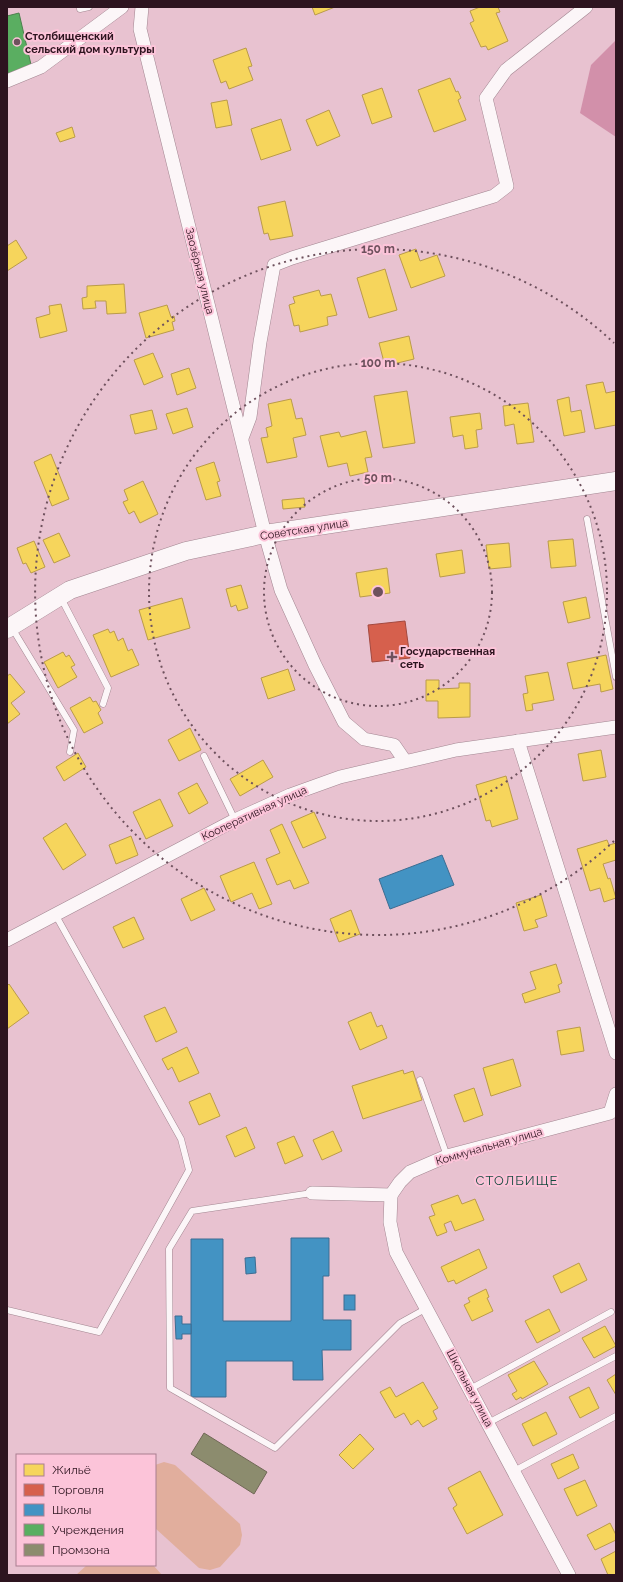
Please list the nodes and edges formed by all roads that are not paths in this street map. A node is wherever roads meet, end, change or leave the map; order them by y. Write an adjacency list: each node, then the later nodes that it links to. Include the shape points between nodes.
1 (80, 7): 2 (lane)
2 (89, 7)
3 (122, 7): 6 (street, via 41,67)
4 (142, 7): 7 (street, Заозёрная улица, via 140,29)
5 (586, 7): 7 (street, via 506,70 486,98 507,186 494,196 274,265 250,417)
6 (7, 80)
7 (242, 438): 10 (street, Заозёрная улица)
8 (616, 480): 10 (street, Советская улица)
9 (587, 519): 13 (lane)
10 (266, 534): 11 (street, Советская улица, via 186,551 70,590); 19 (street, Заозёрная улица, via 281,590 314,665 344,722 364,739 394,745)
11 (60, 596): 12 (street, Советская улица); 14 (lane, via 108,688)
12 (9, 628): 17 (lane, via 74,730)
13 (616, 677)
14 (104, 704)
15 (616, 727): 16 (street, Кооперативная улица)
16 (518, 741): 19 (street, Кооперативная улица); 23 (street)
17 (70, 752)
18 (204, 756): 20 (lane)
19 (405, 761): 20 (street, Кооперативная улица, via 340,777 290,795)
20 (235, 820): 21 (street, Кооперативная улица)
21 (56, 914): 22 (street, Кооперативная улица); 30 (lane, via 181,1139 189,1170 99,1332)
22 (7, 940)
23 (616, 1053)
24 (420, 1080): 26 (lane)
25 (616, 1094): 26 (street, Коммунальная улица, via 610,1113)
26 (447, 1156): 28 (street, Коммунальная улица, via 410,1172)
27 (312, 1193): 28 (street); 29 (lane, via 192,1211 169,1249 170,1388 275,1448 400,1323)
28 (391, 1195): 29 (street, Школьная улица, via 390,1222 396,1252)
29 (427, 1308): 33 (street, Школьная улица)
30 (7, 1310)
31 (611, 1312): 33 (lane)
32 (616, 1356): 35 (lane)
33 (470, 1389): 35 (street, Школьная улица)
34 (616, 1416): 36 (lane)
35 (488, 1423): 36 (street, Школьная улица)
36 (514, 1471): 37 (street, Школьная улица)
37 (569, 1575)

